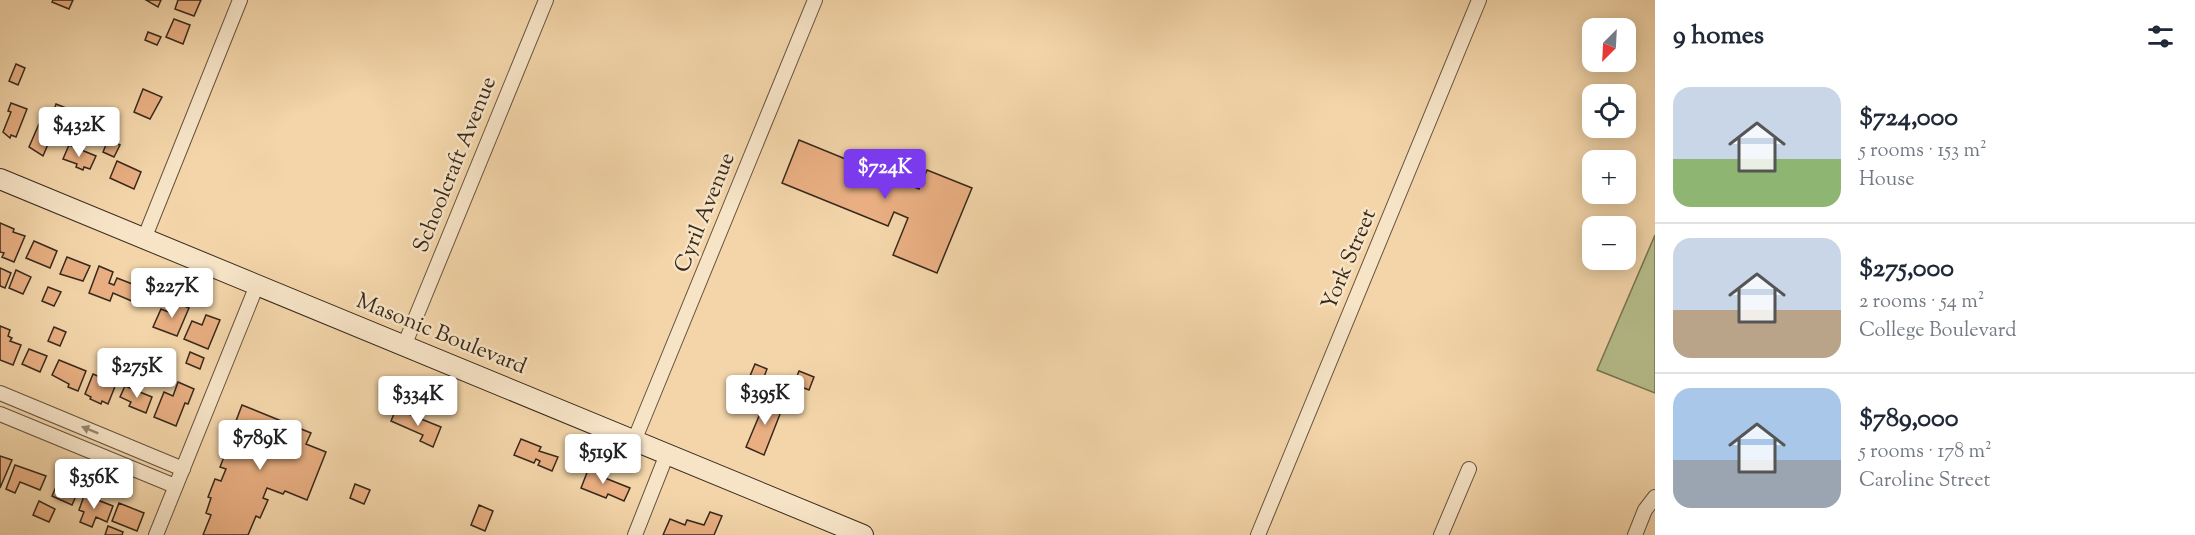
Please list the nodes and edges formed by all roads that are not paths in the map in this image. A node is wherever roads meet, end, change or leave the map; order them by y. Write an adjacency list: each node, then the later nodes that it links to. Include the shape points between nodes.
1 (240, 0): 6 (street)
2 (546, 0): 8 (street, Schoolcraft Avenue)
3 (815, 0): 11 (street, Cyril Avenue)
4 (1479, 0): 20 (street, York Street)
5 (0, 179): 6 (street, Masonic Boulevard)
6 (144, 239): 7 (street, Masonic Boulevard)
7 (256, 285): 8 (street, Masonic Boulevard); 13 (street)
8 (404, 346): 11 (street, Masonic Boulevard)
9 (0, 393): 13 (street, one-way to 9)
10 (0, 414): 15 (street)
11 (634, 441): 12 (street, Masonic Boulevard)
12 (667, 454): 18 (street); 19 (street, Masonic Boulevard)
13 (183, 469): 15 (street)
14 (1469, 469): 21 (street)
15 (175, 486): 17 (street)
16 (1655, 497): 22 (street)
17 (156, 535)
18 (635, 535)
19 (863, 535)
20 (1258, 535)
21 (1441, 535)
22 (1635, 535)

